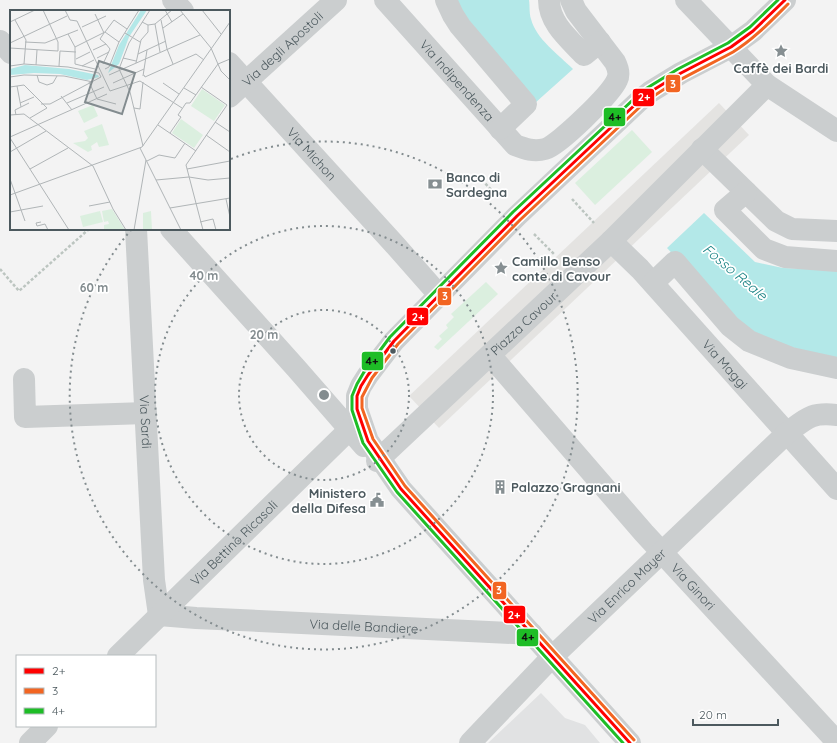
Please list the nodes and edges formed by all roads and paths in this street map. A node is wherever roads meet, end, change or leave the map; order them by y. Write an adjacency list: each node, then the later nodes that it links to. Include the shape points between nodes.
1 (173, 0): 10 (street)
2 (336, 0): 17 (street, Via degli Apostoli)
3 (385, 0): 11 (street, Via Indipendenza)
4 (408, 0): 11 (street)
5 (446, 0): 20 (street, via 460,26 526,104)
6 (549, 0): 13 (street, via 552,15 560,30 584,55)
7 (571, 0): 13 (street, via 576,12)
8 (686, 0): 14 (street)
9 (785, 0): 14 (street, via 753,31)
10 (182, 10)
11 (410, 27): 20 (street, Via Indipendenza)
12 (0, 41): 15 (street)
13 (600, 42): 20 (street, Via Indipendenza, via 615,62 618,75 610,90 558,142 536,151 525,149 515,145)
14 (731, 47): 18 (street); 24 (street, via 650,92)
15 (10, 52)
16 (230, 64): 17 (street, Via Michon)
17 (246, 82): 19 (street, Via degli Apostoli); 37 (street, Via Michon)
18 (767, 85): 21 (street); 22 (street, Piazza Cavour)
19 (230, 97)
20 (500, 129)
21 (837, 132)
22 (702, 149): 25 (street); 32 (street, Piazza Cavour)
23 (482, 180): 26 (path)
24 (555, 180): 32 (path); 37 (street)
25 (746, 192): 31 (street, via 776,221 792,229); 34 (street, via 725,210 764,249 785,257)
26 (499, 198)
27 (530, 229): 33 (path)
28 (88, 230): 35 (path, via 19,291)
29 (136, 230): 41 (street, Via Sardi)
30 (172, 230): 43 (street)
31 (837, 231)
32 (610, 242): 36 (street, Via Maggi); 38 (street, Piazza Cavour)
33 (555, 255)
34 (837, 261)
35 (0, 269)
36 (647, 276): 39 (street, via 675,262 730,326 749,341 791,358); 44 (street, Via Maggi)
37 (439, 295): 45 (street, via 394,341 368,375 357,396 357,409 368,441)
38 (490, 355): 45 (street, Piazza Cavour); 47 (street, Via Ginori)
39 (837, 368)
40 (24, 379): 41 (street, via 25,417)
41 (146, 413): 48 (street, Via Sardi, via 154,580)
42 (837, 415): 44 (street, Via Enrico Mayer, via 822,413 811,416)
43 (350, 429): 45 (street); 48 (street, Via Bettino Ricasoli)
44 (787, 432): 46 (street, Via Maggi); 47 (street, Via Enrico Mayer)
45 (378, 460): 49 (street, via 401,490)
46 (837, 489)
47 (662, 551): 51 (street, Via Enrico Mayer); 53 (street, Via Ginori)
48 (159, 615): 49 (street, Via delle Bandiere); 50 (street, Via Bettino Ricasoli)
49 (532, 634): 51 (street)
50 (119, 655)
51 (552, 657): 55 (street, Via Enrico Mayer); 56 (street)
52 (46, 727): 54 (street)
53 (837, 742)
54 (30, 743)
55 (470, 743)
56 (630, 743)

